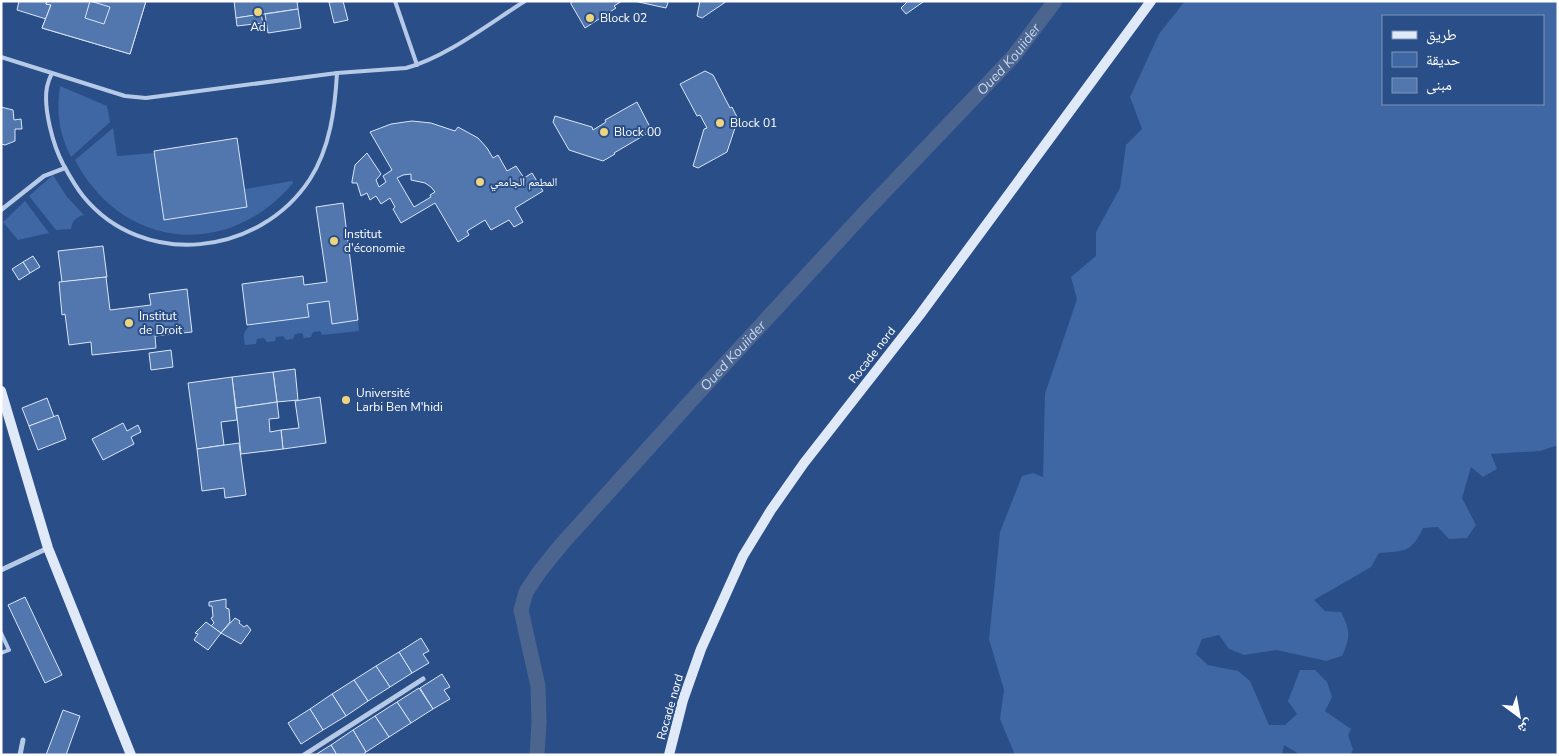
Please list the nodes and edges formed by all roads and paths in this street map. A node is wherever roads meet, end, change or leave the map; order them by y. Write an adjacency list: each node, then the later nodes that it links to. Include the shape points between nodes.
1 (395, 1): 5 (lane)
2 (525, 1): 5 (lane, via 444,52)
3 (1151, 1): 20 (main road, Rocade nord, via 772,510 743,556 701,649)
4 (1, 57): 6 (lane)
5 (417, 65): 7 (lane)
6 (52, 73): 7 (lane, via 125,96 146,98); 8 (lane, via 47,88 49,121 56,152)
7 (337, 73): 8 (lane, via 328,140 311,178 284,210 240,236 196,245 168,244 142,237 95,209)
8 (65, 168): 9 (street, via 44,176)
9 (1, 210)
10 (2, 394): 11 (main road)
11 (48, 548): 12 (street); 18 (main road)
12 (1, 570)
13 (1, 634): 14 (lane, via 9,650)
14 (1, 653)
15 (423, 679): 19 (street)
16 (23, 740): 17 (street)
17 (20, 755)
18 (131, 755)
19 (304, 755)
20 (669, 755)

